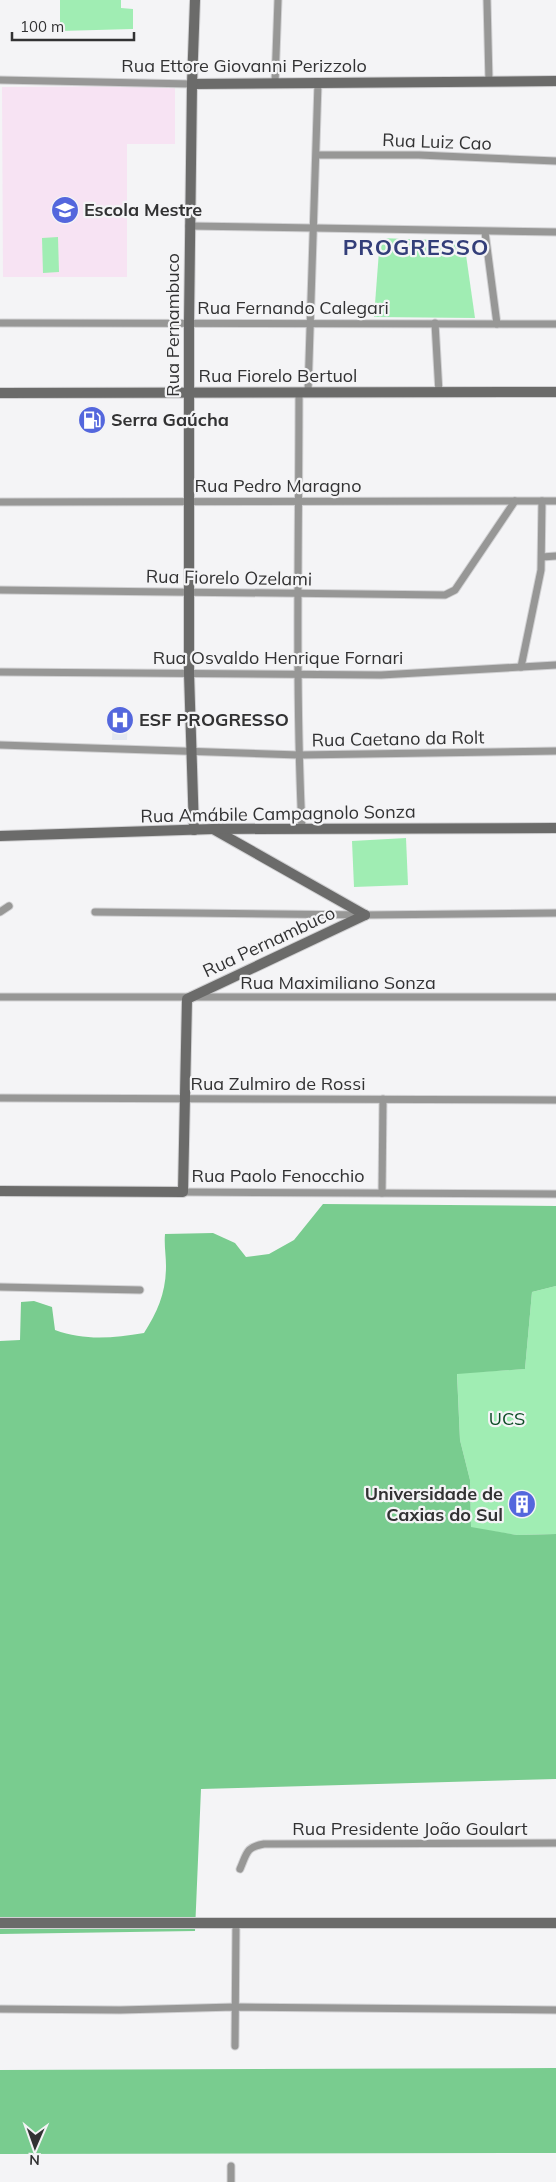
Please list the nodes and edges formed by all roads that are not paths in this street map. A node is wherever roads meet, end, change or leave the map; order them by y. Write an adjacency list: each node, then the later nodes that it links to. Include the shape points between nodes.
1 (196, 0): 9 (street, Rua Pernambuco)
2 (278, 0): 7 (street)
3 (487, 0): 5 (street)
4 (0, 80): 9 (street, Rua Ettore Giovanni Perizzolo)
5 (489, 81): 6 (street, Rua Ettore Giovanni Perizzolo); 8 (street, Rua Ettore Giovanni Perizzolo)
6 (556, 81)
7 (275, 83): 8 (street, Rua Ettore Giovanni Perizzolo); 9 (street, Rua Ettore Giovanni Perizzolo)
8 (318, 83): 10 (street)
9 (192, 84): 12 (street, Rua Pernambuco)
10 (317, 155): 11 (street, Rua Luiz Cao, via 419,155); 13 (street)
11 (556, 161)
12 (189, 226): 13 (street); 16 (street, Rua Pernambuco)
13 (314, 229): 14 (street); 17 (street)
14 (485, 232): 15 (street); 20 (street)
15 (556, 232)
16 (188, 322): 17 (street, Rua Fernando Calegari); 18 (street, Rua Fernando Calegari); 23 (street, Rua Pernambuco)
17 (309, 322): 19 (street, Rua Fernando Calegari); 24 (street)
18 (0, 323)
19 (435, 323): 20 (street, Rua Fernando Calegari); 26 (street)
20 (497, 324): 21 (street, Rua Fernando Calegari)
21 (556, 324)
22 (0, 392): 23 (street, Rua Fiorelo Bertuol)
23 (189, 392): 24 (street, Rua Fiorelo Bertuol); 27 (street, Rua Pernambuco)
24 (303, 392): 26 (street, Rua Fiorelo Bertuol); 28 (street)
25 (556, 392): 26 (street, Rua Fiorelo Bertuol)
26 (439, 393)
27 (189, 500): 28 (street, Rua Pedro Maragno); 32 (street, Rua Pedro Maragno); 36 (street, Rua Pernambuco)
28 (299, 501): 29 (street, Rua Pedro Maragno); 37 (street)
29 (515, 501): 30 (street, Rua Pedro Maragno); 37 (street, Rua Fiorelo Ozelami, via 456,590 445,595)
30 (542, 501): 31 (street, Rua Pedro Maragno); 33 (street)
31 (556, 501)
32 (0, 502)
33 (542, 556): 34 (street); 39 (street)
34 (556, 556)
35 (0, 590): 36 (street, Rua Fiorelo Ozelami)
36 (189, 593): 37 (street, Rua Fiorelo Ozelami); 41 (street, Rua Pernambuco)
37 (299, 593): 42 (street)
38 (556, 665): 39 (street, Rua Osvaldo Henrique Fornari)
39 (521, 667): 42 (street, Rua Osvaldo Henrique Fornari, via 380,675)
40 (0, 672): 41 (street, Rua Osvaldo Henrique Fornari)
41 (189, 673): 42 (street, Rua Osvaldo Henrique Fornari); 45 (street, Rua Pernambuco)
42 (298, 673): 46 (street)
43 (0, 745): 45 (street, Rua Caetano da Rolt)
44 (556, 751): 46 (street, Rua Caetano da Rolt)
45 (190, 752): 46 (street, Rua Caetano da Rolt); 50 (street, Rua Pernambuco)
46 (299, 755): 49 (street)
47 (556, 828): 49 (street, Rua Amábile Campagnolo Sonza)
48 (213, 829): 49 (street, Rua Amábile Campagnolo Sonza); 50 (street, Rua Amábile Campagnolo Sonza); 56 (street)
49 (302, 829)
50 (194, 830): 51 (street, Rua Amábile Campagnolo Sonza)
51 (0, 836)
52 (9, 906): 53 (street)
53 (0, 912)
54 (95, 912): 56 (street)
55 (556, 913): 56 (street)
56 (365, 915): 59 (street, Rua Pernambuco)
57 (556, 997): 59 (street, Rua Maximiliano Sonza)
58 (0, 998): 59 (street, Rua Maximiliano Sonza)
59 (187, 999): 61 (street)
60 (0, 1098): 61 (street, Rua Zulmiro de Rossi)
61 (184, 1098): 62 (street, Rua Zulmiro de Rossi); 65 (street)
62 (383, 1099): 63 (street, Rua Zulmiro de Rossi); 66 (street)
63 (556, 1100)
64 (0, 1191): 65 (street, Rua Paolo Fenocchio)
65 (183, 1192): 66 (street, Rua Paolo Fenocchio)
66 (382, 1193): 67 (street, Rua Paolo Fenocchio)
67 (556, 1194)
68 (0, 1287): 69 (street)
69 (140, 1290)
70 (556, 1843): 71 (street, Rua Presidente João Goulart, via 264,1844 248,1849)
71 (240, 1869)
72 (0, 1923): 74 (street)
73 (556, 1923): 74 (street)
74 (236, 1924): 75 (street)
75 (235, 2007): 76 (street); 77 (street); 78 (street)
76 (0, 2009)
77 (556, 2010)
78 (235, 2046)
79 (231, 2166): 80 (street)
80 (231, 2182)

